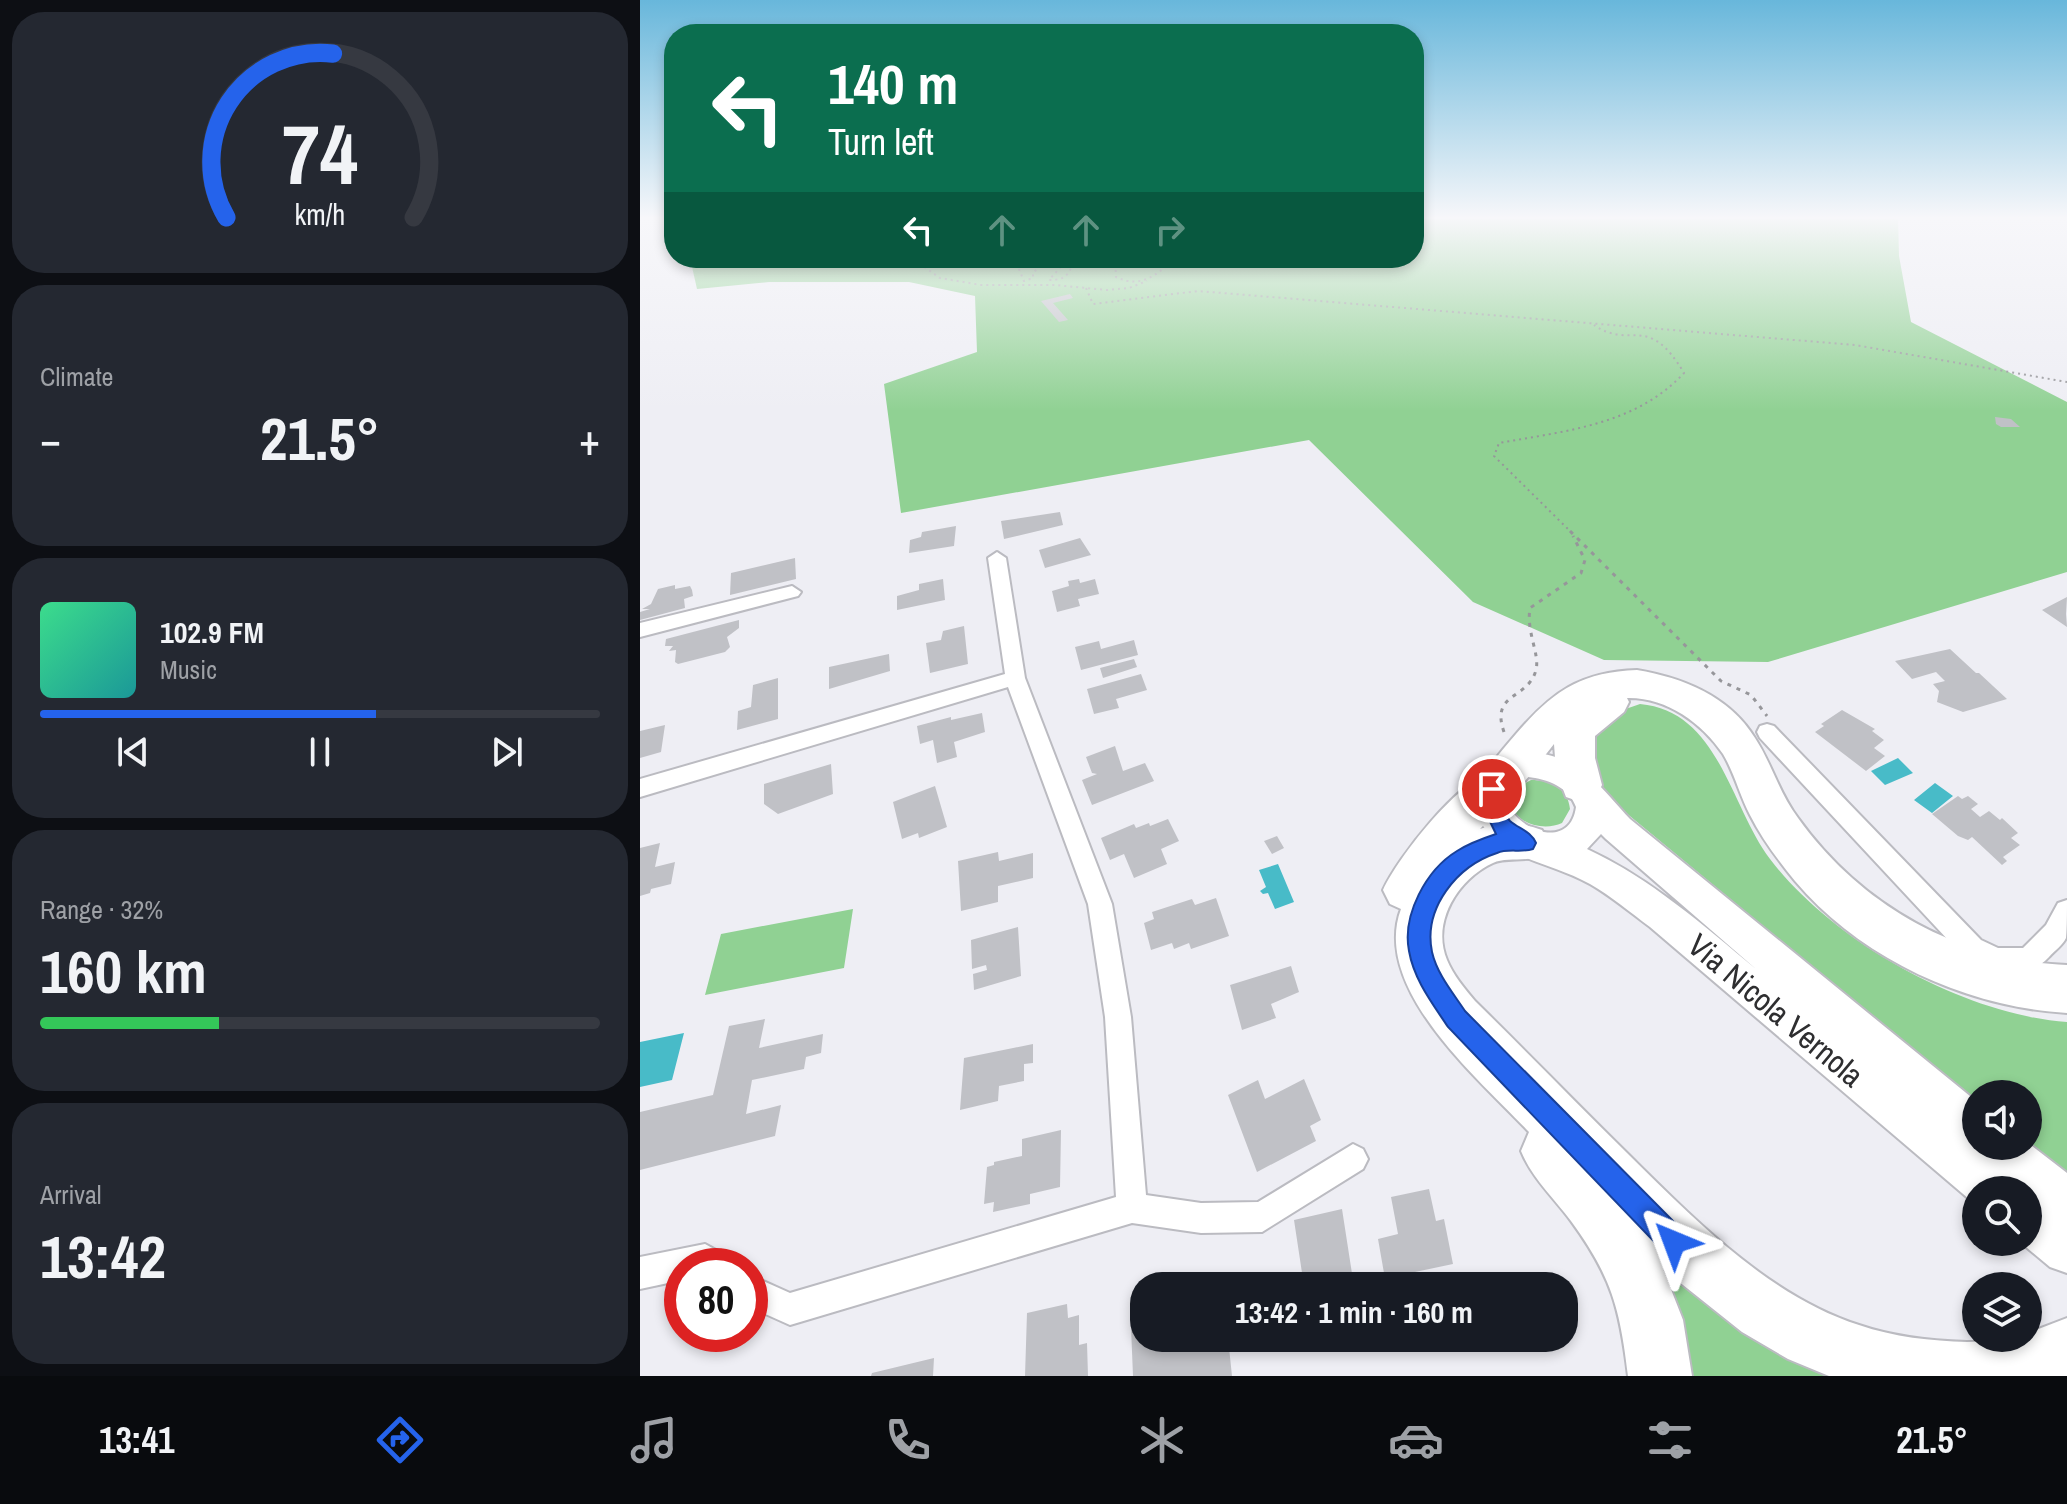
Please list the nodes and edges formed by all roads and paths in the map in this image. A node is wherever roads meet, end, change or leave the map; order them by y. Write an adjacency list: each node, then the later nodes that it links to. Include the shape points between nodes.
1 (971, 283): 2 (path)
2 (1020, 283)
3 (1028, 283): 5 (path)
4 (1141, 283): 5 (path)
5 (1086, 288): 6 (path, via 1093,304 1198,291)
6 (1592, 323): 7 (path, via 1855,345); 8 (path, via 1605,334 1647,335 1667,348 1684,373 1675,386 1625,417 1499,443 1494,456)
7 (2067, 382)
8 (1571, 533): 13 (path, via 1721,681 1751,695 1765,710); 14 (path, via 1585,560 1581,573 1530,608 1528,626 1538,662 1535,676 1501,707)
9 (997, 558): 12 (street)
10 (792, 592): 11 (street)
11 (640, 630)
12 (1015, 678): 15 (street); 26 (street, via 1100,904 1118,1017)
13 (1767, 732): 18 (street, via 1972,948 1996,960 2029,960)
14 (1503, 766): 16 (main road, via 1540,764 1570,774); 17 (main road, via 1490,801 1501,825); 19 (highway, via 1567,705 1589,693 1636,682 1660,687 1685,697 1725,728 1788,840 1860,913 1937,958 2004,983); 33 (highway, via 1407,887 1396,947 1402,976 1438,1034 1582,1186 1621,1243 1652,1321)
15 (640, 788)
16 (1585, 791): 17 (main road, via 1592,811 1579,837 1565,844); 20 (highway, via 1572,756 1575,733 1587,715 1634,696 1678,707 1719,747 1777,854 1807,890 1851,928 1949,984 2009,1006); 21 (main road, Via Nicola Vernola, via 1618,829)
17 (1537, 845): 24 (main road, Via Nicola Vernola, via 1605,874 1663,915); 32 (highway, via 1498,842 1463,858 1427,900 1420,951 1433,984 1457,1019 1674,1242 1733,1293 1795,1333 1863,1362 1931,1376 2008,1371)
18 (2067, 911)
19 (2067, 989)
20 (2067, 1013)
21 (1962, 1117)
22 (1353, 1159): 26 (street, via 1262,1217 1201,1218)
23 (2014, 1160): 25 (main road)
24 (1976, 1176)
25 (2067, 1202)
26 (1132, 1208): 31 (street, via 790,1309)
27 (2042, 1230): 28 (main road)
28 (2067, 1250)
29 (664, 1268): 30 (street)
30 (640, 1273)
31 (768, 1299)
32 (2067, 1349)
33 (1660, 1376)

